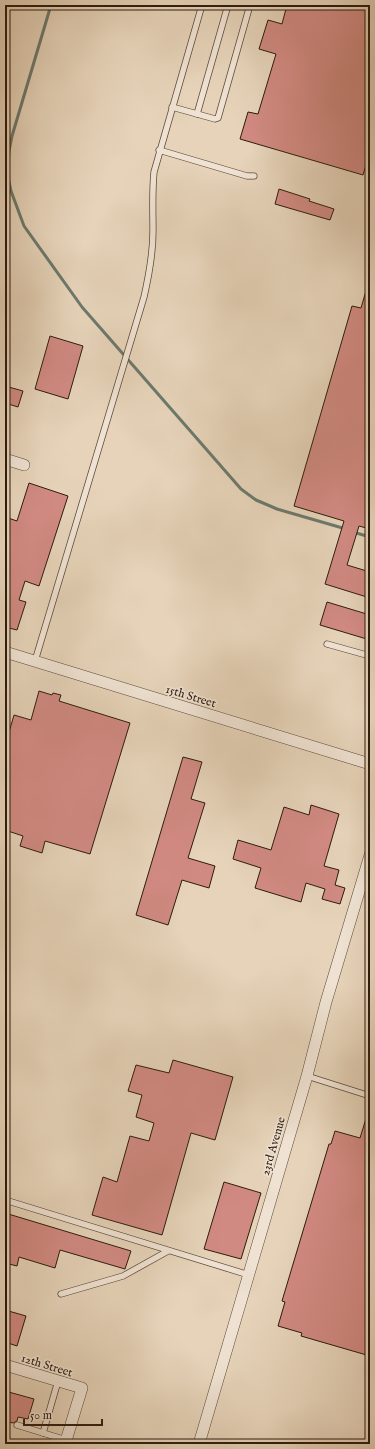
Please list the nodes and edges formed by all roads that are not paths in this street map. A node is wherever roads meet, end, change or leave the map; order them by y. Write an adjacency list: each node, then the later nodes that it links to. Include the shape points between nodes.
1 (202, 5): 4 (lane)
2 (228, 5): 5 (lane)
3 (250, 5): 5 (lane, via 218,118)
4 (172, 107): 5 (lane); 6 (lane)
5 (197, 114)
6 (159, 150): 7 (lane); 13 (lane, via 152,189 153,232 149,275)
7 (254, 176)
8 (5, 459): 9 (street)
9 (24, 465)
10 (327, 644): 12 (lane)
11 (5, 652): 13 (street, 15th Street)
12 (370, 656)
13 (35, 661): 14 (street, 15th Street)
14 (370, 764)
15 (370, 855): 16 (street, 23rd Avenue, via 326,1002)
16 (307, 1076): 17 (lane); 20 (street, 23rd Avenue)
17 (370, 1096)
18 (5, 1200): 19 (lane)
19 (168, 1251): 20 (lane); 21 (lane, via 123,1276)
20 (249, 1275): 27 (street, 23rd Avenue)
21 (61, 1294)
22 (5, 1366): 23 (street, 12th Street)
23 (58, 1381): 25 (lane); 26 (street, 12th Street, via 82,1388)
24 (17, 1425): 25 (lane)
25 (43, 1432): 26 (lane)
26 (66, 1442)
27 (199, 1444)

